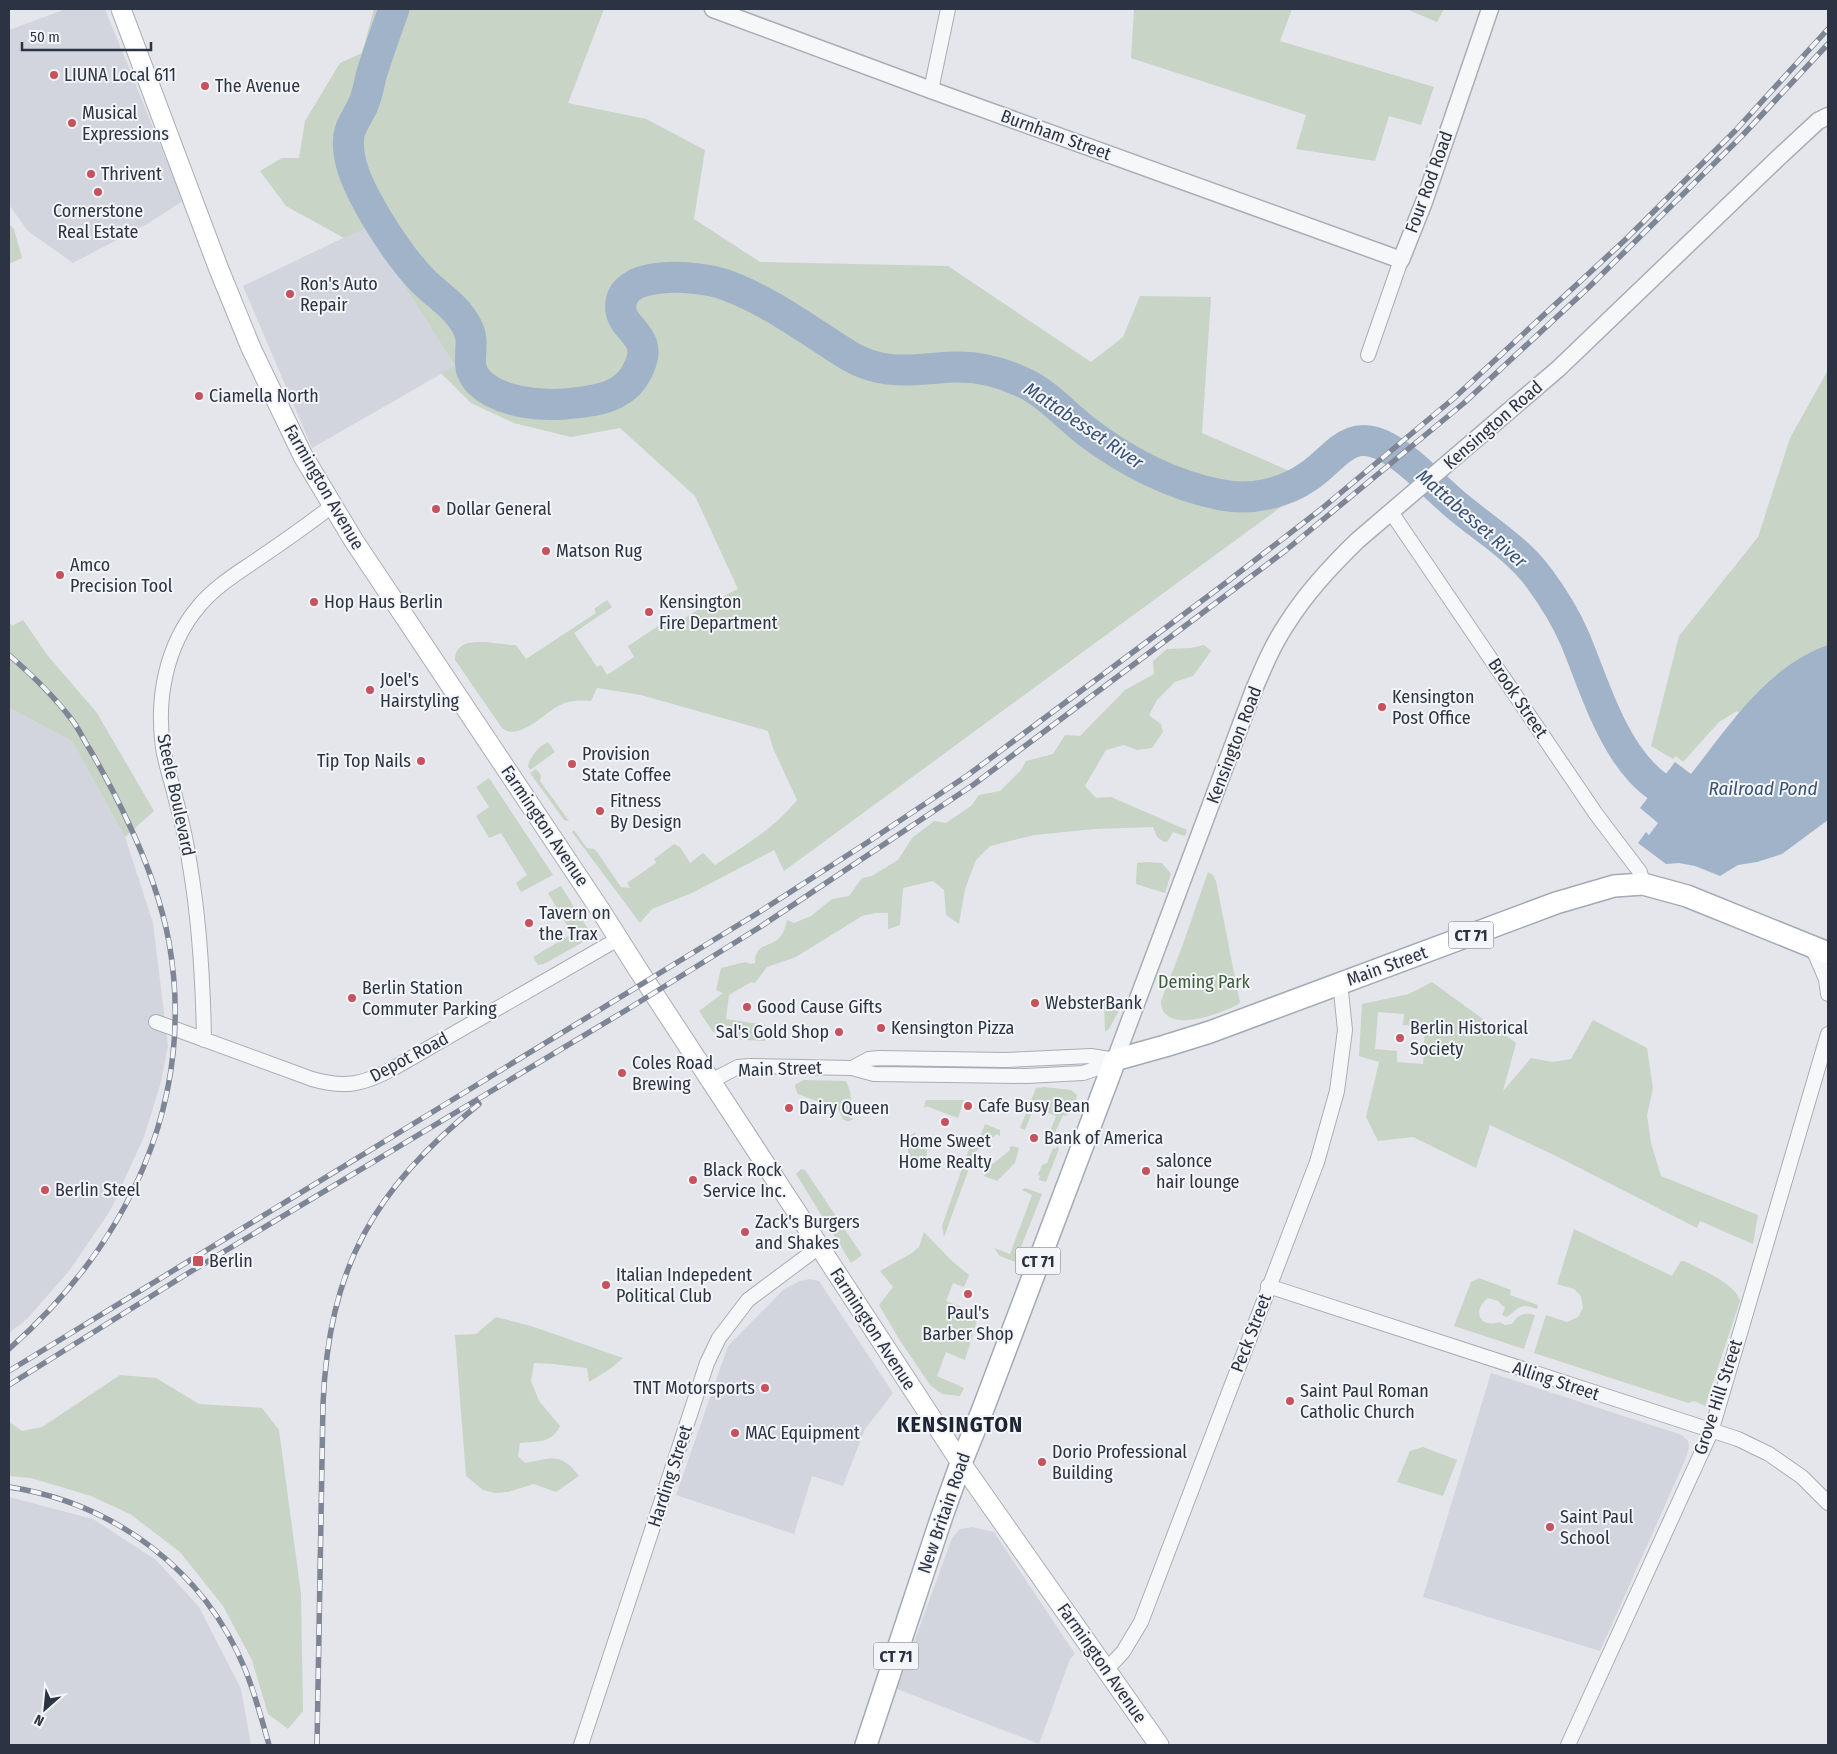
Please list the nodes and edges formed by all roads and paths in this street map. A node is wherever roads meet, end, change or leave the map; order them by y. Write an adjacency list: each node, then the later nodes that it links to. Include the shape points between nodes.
1 (121, 9): 9 (main road, Farmington Avenue, via 248,340 291,433)
2 (713, 9): 5 (street, Burnham Street)
3 (948, 9): 5 (street)
4 (1490, 9): 7 (street, Four Rod Road)
5 (931, 90): 7 (street, Burnham Street)
6 (1828, 116): 10 (street, Kensington Road, via 1818,121 1776,160 1558,369)
7 (1401, 260): 8 (street, Four Rod Road)
8 (1368, 355)
9 (332, 506): 12 (main road, Farmington Avenue); 18 (street, Steele Boulevard, via 207,597 178,638 165,677 162,738 183,826 192,882 201,960)
10 (1391, 512): 11 (street, Brook Street, via 1596,814 1640,872); 22 (street, Kensington Road, via 1328,570 1288,621 1269,654)
11 (1643, 884): 13 (main road, Main Street / CT 71, via 1687,896); 14 (main road, Main Street / CT 71, via 1614,886 1556,903)
12 (618, 939): 18 (street, Depot Road, via 368,1081 342,1084 319,1081); 27 (main road, Farmington Avenue)
13 (1820, 950): 15 (street)
14 (1340, 982): 22 (main road, Main Street / CT 71, via 1210,1032); 29 (street, Peck Street, via 1346,1030 1337,1091 1317,1162)
15 (1828, 994)
16 (156, 1022): 18 (street, Depot Road)
17 (1828, 1034): 30 (street, Grove Hill Street)
18 (204, 1040)
19 (898, 1059): 20 (street, Main Street); 23 (street, Main Street, via 874,1059); 24 (street)
20 (946, 1059): 21 (street, Main Street); 25 (street)
21 (1025, 1059): 22 (street, Main Street, via 1091,1056); 26 (street)
22 (1114, 1060): 26 (street, Main Street, via 1083,1073); 31 (main road, New Britain Road / CT 71)
23 (852, 1068): 24 (street, Main Street, via 874,1074); 27 (street, Main Street, via 738,1067)
24 (898, 1075): 25 (street, Main Street)
25 (946, 1075): 26 (street, Main Street)
26 (1026, 1076)
27 (711, 1081): 28 (main road, Farmington Avenue)
28 (819, 1247): 31 (main road, Farmington Avenue); 35 (street, Harding Street, via 748,1300 719,1338 707,1362)
29 (1268, 1286): 30 (street, Alling Street); 33 (street, Peck Street, via 1141,1622 1123,1652)
30 (1711, 1432): 32 (street, Alling Street, via 1738,1439 1770,1454 1802,1477); 37 (street, Grove Hill Street)
31 (961, 1463): 33 (main road, Farmington Avenue); 36 (main road, New Britain Road / CT 71)
32 (1828, 1503)
33 (1107, 1669): 34 (main road, Farmington Avenue)
34 (1151, 1741)
35 (581, 1745)
36 (866, 1745)
37 (1568, 1745)

